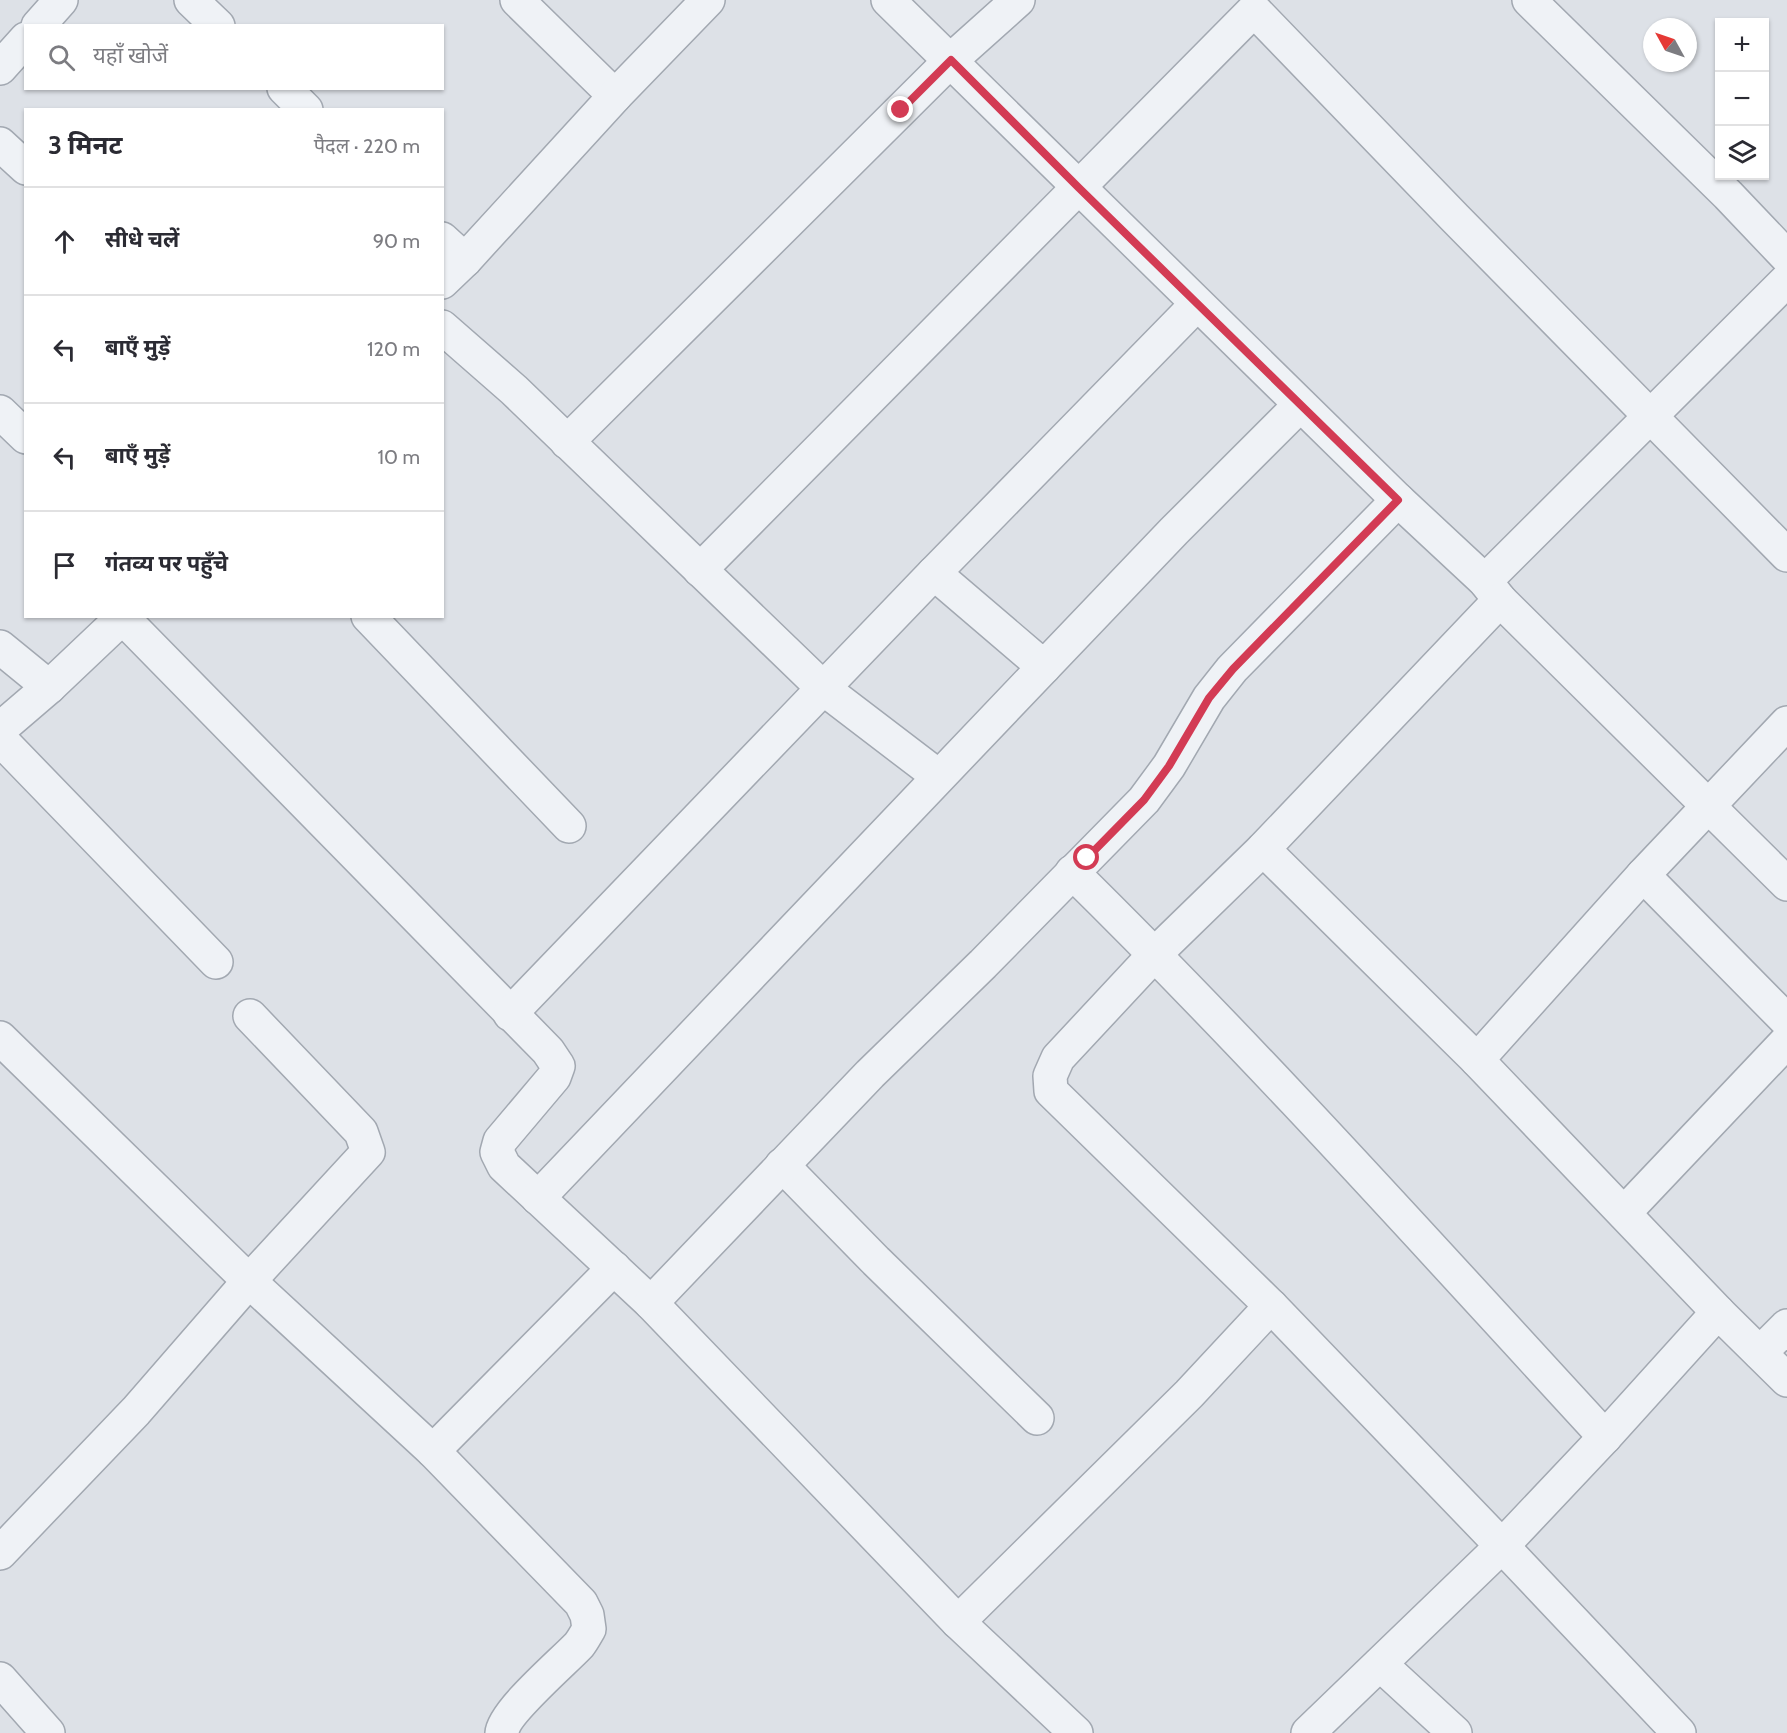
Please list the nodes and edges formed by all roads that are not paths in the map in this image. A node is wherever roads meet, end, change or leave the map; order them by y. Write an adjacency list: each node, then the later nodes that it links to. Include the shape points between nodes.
1 (61, 0): 9 (street)
2 (191, 0): 10 (street)
3 (518, 0): 15 (street)
4 (708, 0): 15 (street)
5 (888, 0): 12 (street)
6 (1018, 0): 12 (street)
7 (1529, 0): 20 (street)
8 (1250, 5): 19 (street); 27 (street)
9 (40, 24)
10 (216, 24)
11 (24, 41): 13 (street)
12 (951, 60): 19 (street); 29 (street)
13 (0, 68)
14 (286, 90): 16 (street)
15 (615, 96): 21 (street)
16 (304, 108)
17 (0, 144): 18 (street)
18 (24, 166)
19 (1079, 188): 23 (street); 32 (street)
20 (1787, 257)
21 (450, 260)
22 (1787, 280): 27 (street)
23 (1197, 304): 25 (street); 33 (street)
24 (444, 329): 29 (street)
25 (1300, 405): 30 (street); 39 (street)
26 (0, 412): 28 (street)
27 (1650, 415): 31 (street); 34 (street)
28 (24, 435)
29 (567, 442): 32 (street)
30 (1398, 500): 34 (street); 49 (street, via 1233,669 1209,698 1144,800)
31 (1787, 555)
32 (700, 570): 41 (street)
33 (934, 573): 39 (street); 41 (street)
34 (1492, 590): 46 (street); 48 (street)
35 (122, 618): 40 (street)
36 (124, 618): 54 (street)
37 (371, 618): 47 (street)
38 (0, 647): 40 (street)
39 (1044, 667): 45 (street)
40 (49, 687): 43 (street)
41 (824, 688): 45 (street); 54 (street)
42 (1787, 723): 46 (street)
43 (0, 729)
44 (0, 739): 53 (street)
45 (938, 776): 61 (street)
46 (1708, 806): 50 (street); 51 (street)
47 (569, 826)
48 (1263, 849): 52 (street); 59 (street)
49 (1072, 872): 52 (street); 60 (street)
50 (1643, 875): 56 (street); 59 (street)
51 (1787, 884)
52 (1155, 954): 66 (street, via 1058,1058 1050,1076 1051,1092); 72 (street)
53 (216, 962)
54 (510, 1014): 61 (street, via 558,1066 554,1077 500,1141 497,1152 504,1167)
55 (250, 1016): 64 (street, via 361,1132 368,1152)
56 (1787, 1021)
57 (0, 1038): 64 (street)
58 (1787, 1041): 62 (street)
59 (1477, 1060): 62 (street)
60 (782, 1165): 65 (street); 71 (street)
61 (538, 1198): 63 (street)
62 (1624, 1213): 67 (street)
63 (614, 1268): 65 (street); 73 (street)
64 (249, 1281): 73 (street); 75 (street, via 136,1411)
65 (651, 1303): 76 (street)
66 (1271, 1306): 74 (street); 76 (street, via 1189,1394)
67 (1718, 1312): 69 (street); 72 (street)
68 (1787, 1326): 69 (street)
69 (1760, 1353): 70 (street)
70 (1787, 1380)
71 (1037, 1418)
72 (1605, 1437): 74 (street)
73 (433, 1451): 80 (street, via 581,1604 587,1615 590,1629 580,1644 513,1712)
74 (1502, 1546): 77 (street); 84 (street)
75 (2, 1548)
76 (958, 1622): 81 (street)
77 (1380, 1664): 82 (street); 83 (street)
78 (0, 1679): 79 (street)
79 (48, 1733)
80 (502, 1733)
81 (1076, 1733)
82 (1308, 1733)
83 (1455, 1733)
84 (1679, 1733)

